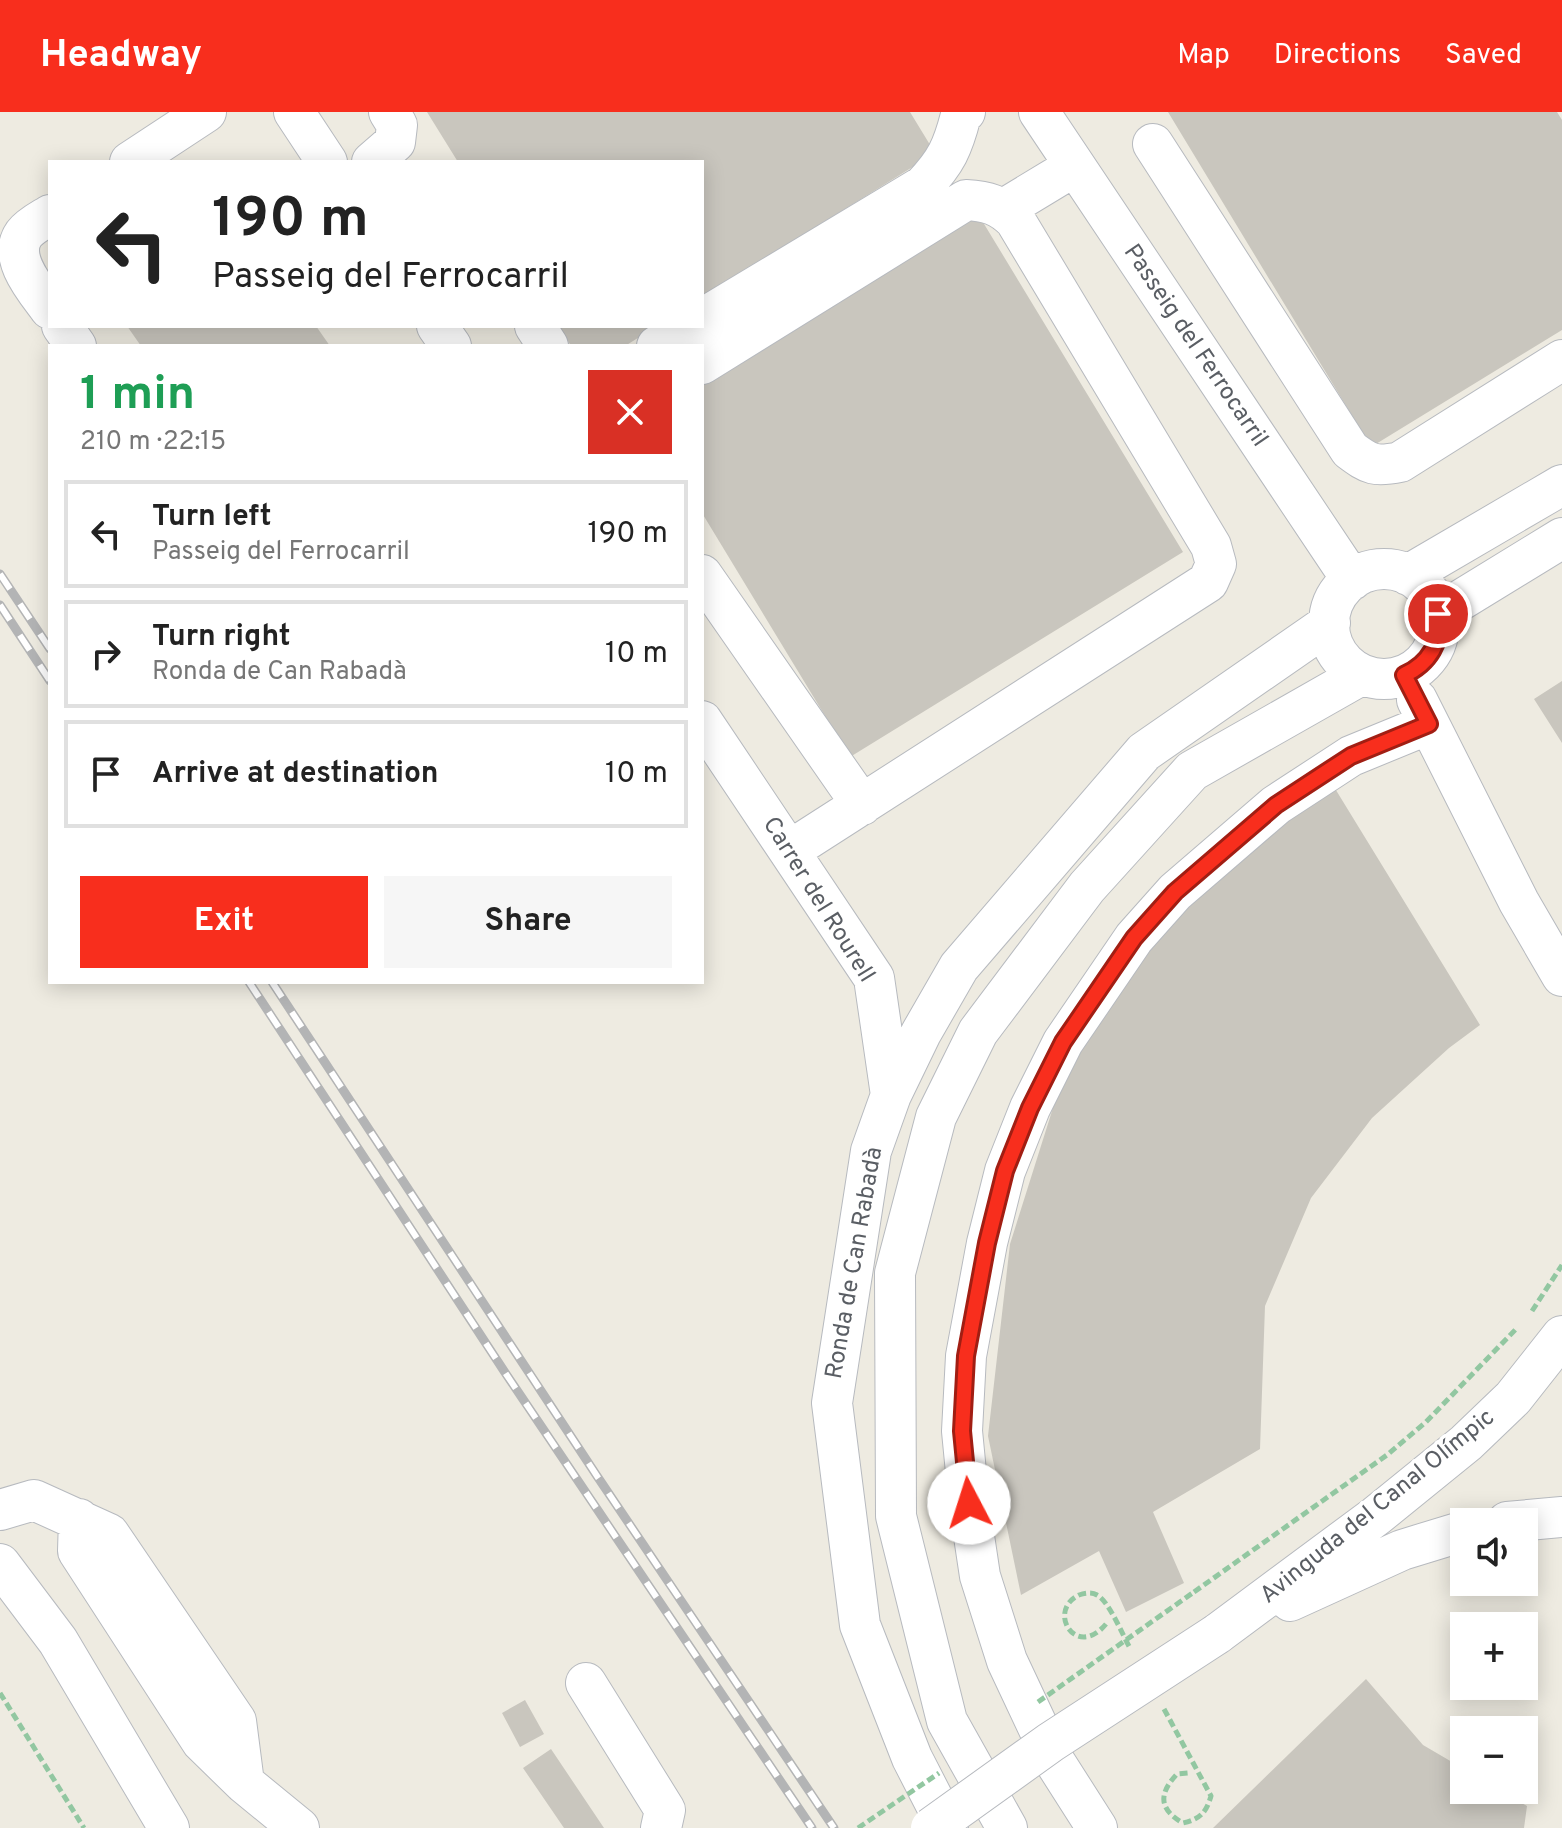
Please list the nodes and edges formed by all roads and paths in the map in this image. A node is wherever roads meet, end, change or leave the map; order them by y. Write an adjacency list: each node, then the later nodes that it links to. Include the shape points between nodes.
1 (206, 112): 7 (street)
2 (294, 112): 8 (street)
3 (389, 112): 9 (street, via 397,125 395,142)
4 (962, 113): 14 (street, via 951,150 923,186)
5 (1046, 115): 10 (street, Passeig del Ferrocarril)
6 (1153, 144): 17 (street, via 1350,450 1365,462 1400,462)
7 (133, 160)
8 (326, 160)
9 (374, 160)
10 (1075, 166): 11 (street); 23 (street, Passeig del Ferrocarril)
11 (1004, 209): 18 (street, via 966,200); 30 (street, via 1211,546 1216,564 1208,582)
12 (48, 217): 13 (street, via 23,236 19,252 27,276)
13 (48, 306)
14 (704, 318)
15 (688, 328): 16 (street)
16 (660, 344)
17 (1562, 360)
18 (704, 363)
19 (1562, 485): 21 (street)
20 (1562, 538): 24 (street)
21 (1408, 575): 23 (street, via 1384,569); 24 (street, via 1429,592)
22 (704, 578): 30 (street)
23 (1352, 580): 25 (street, via 1338,594)
24 (1438, 614): 27 (street, via 1437,641 1429,657)
25 (1330, 623): 26 (street, via 1335,648); 33 (street, Ronda de Can Rabadà, via 1144,752 959,967)
26 (1361, 675): 27 (street); 53 (street, Ronda de Can Rabadà, via 1192,771 1087,887 978,1032 936,1117 895,1273 896,1516 947,1721)
27 (1404, 675): 29 (street)
28 (704, 724): 31 (street, Carrer del Rourell)
29 (1429, 724): 32 (street); 54 (street, via 1351,756 1276,805 1175,892 1134,938 1063,1042 1005,1171 966,1356 962,1431 969,1503 980,1576 1007,1661 1053,1759)
30 (862, 805): 31 (street)
31 (789, 851): 33 (street, Carrer del Rourell, via 874,978)
32 (1562, 976)
33 (891, 1095): 52 (street, Ronda de Can Rabadà, via 871,1151 832,1403 860,1625 912,1758)
34 (1562, 1265): 35 (path)
35 (1530, 1313)
36 (1521, 1324): 43 (path, via 1387,1455)
37 (1562, 1336): 44 (street, Avinguda del Canal Olímpic, via 1513,1398 1466,1443)
38 (0, 1510): 49 (street, via 34,1500 79,1519 78,1551 202,1742)
39 (1562, 1517): 40 (street)
40 (1538, 1519)
41 (1450, 1535): 44 (street, Avinguda del Canal Olímpic, via 1402,1550)
42 (0, 1564): 48 (street, via 58,1641)
43 (1194, 1592)
44 (1217, 1634): 51 (street, Avinguda del Canal Olímpic, bridge)
45 (586, 1683): 50 (street, via 665,1810)
46 (0, 1693): 47 (path)
47 (84, 1828)
48 (169, 1828)
49 (299, 1828)
50 (661, 1828)
51 (931, 1828)
52 (948, 1828)
53 (1007, 1828)
54 (1097, 1828)

